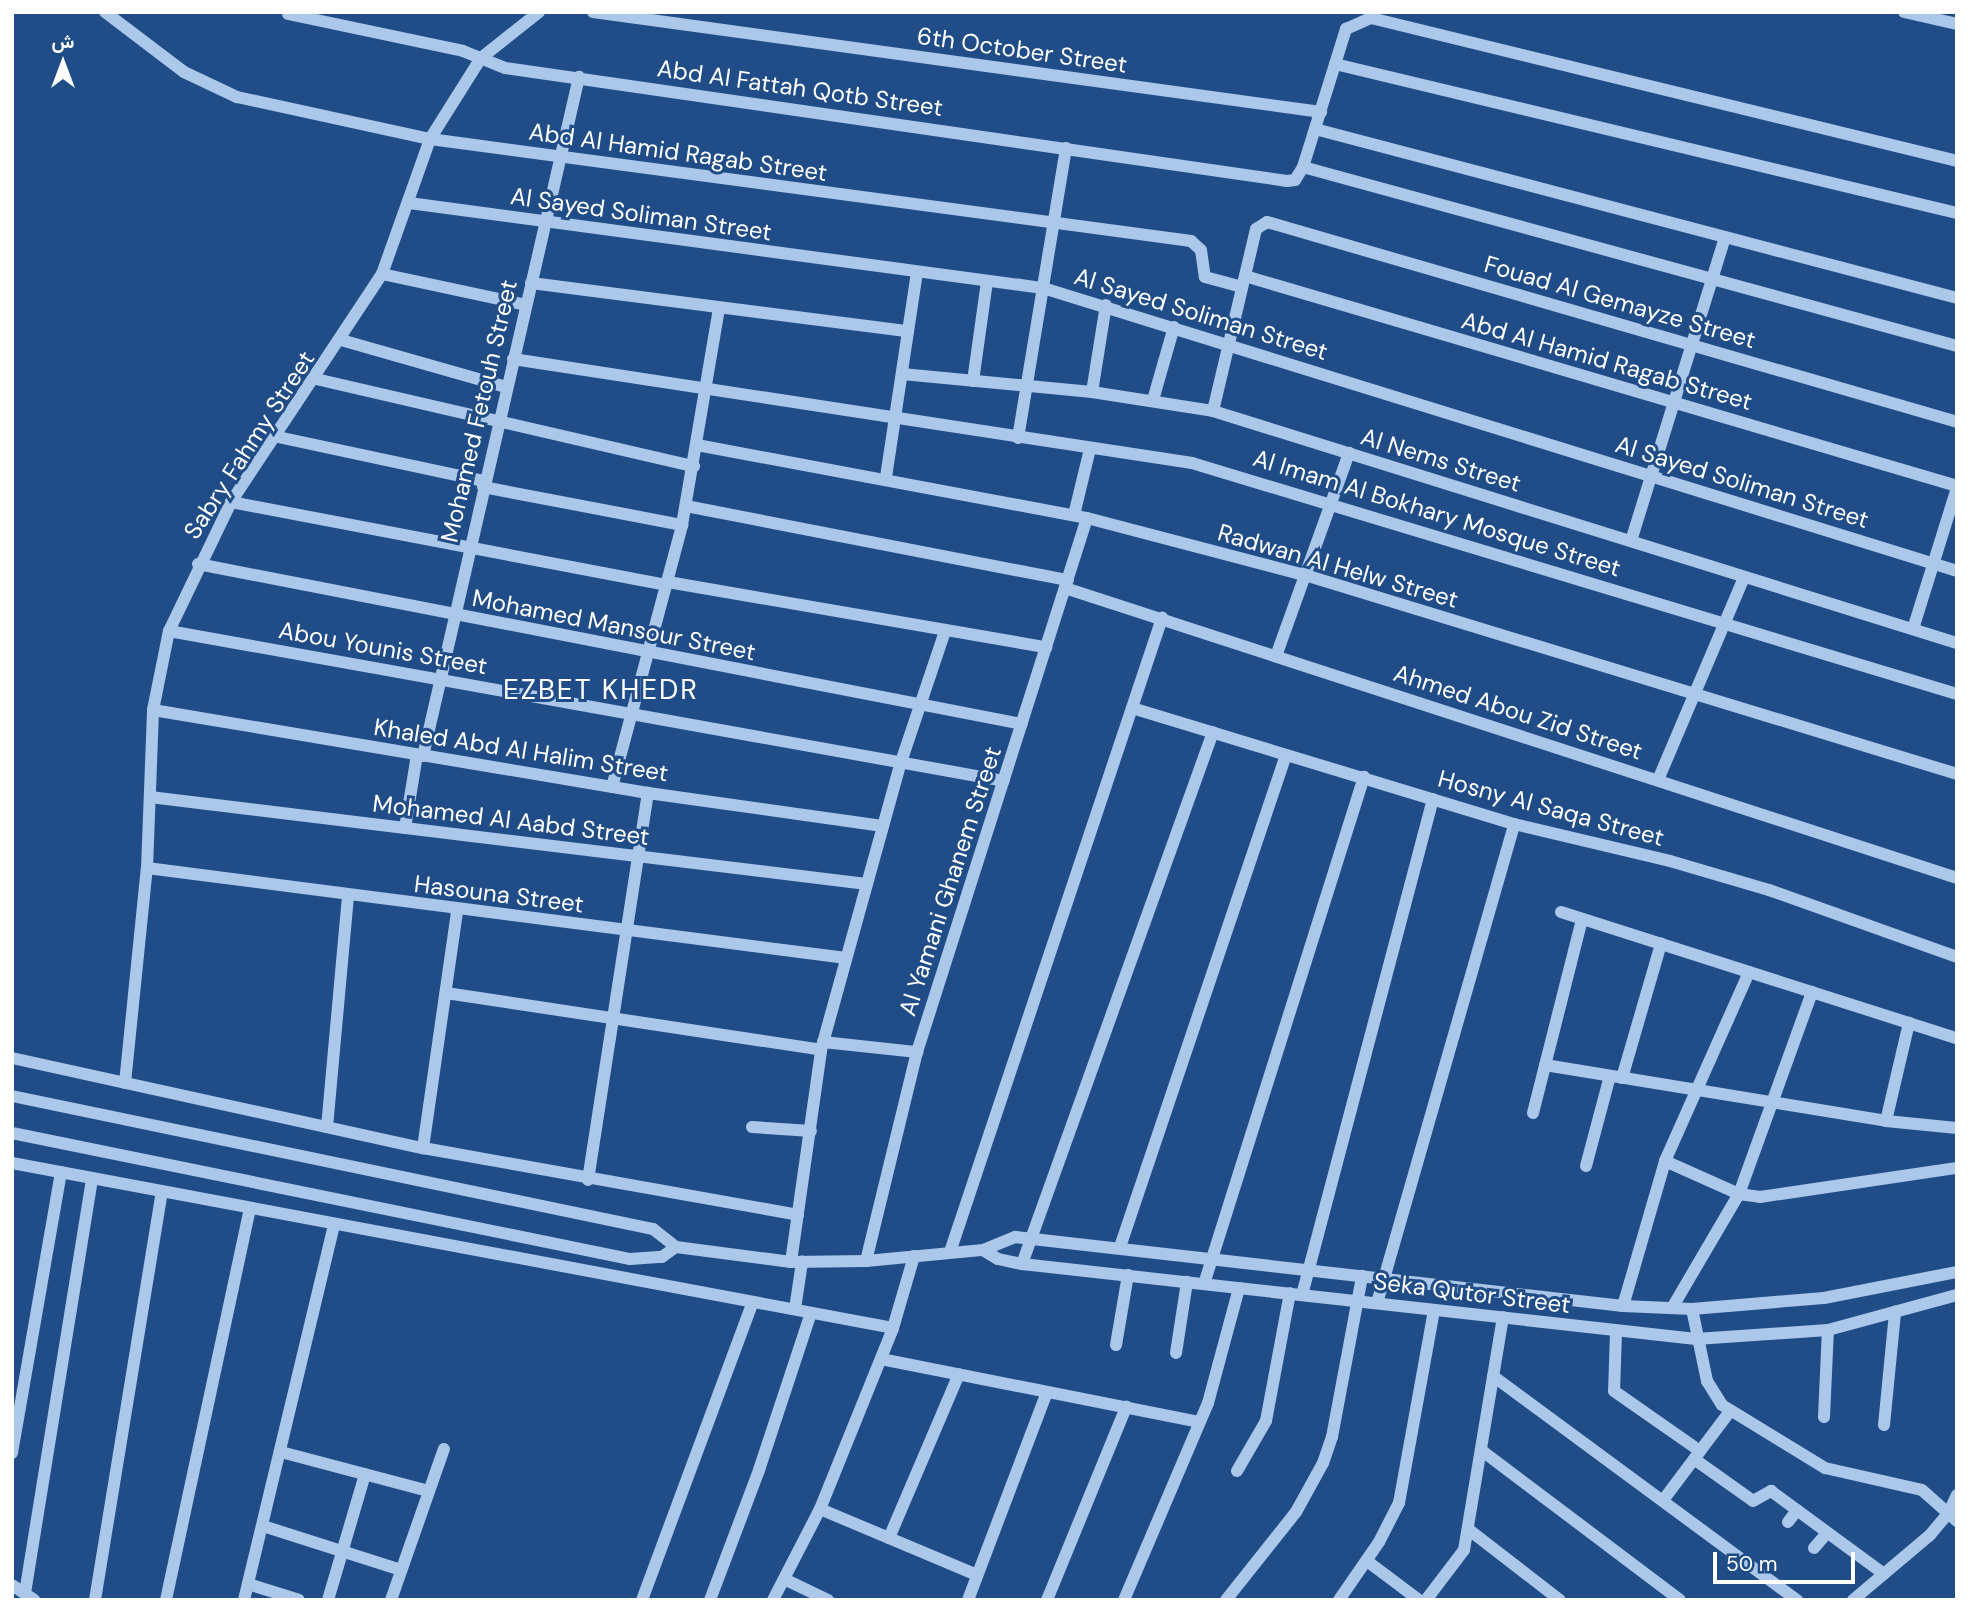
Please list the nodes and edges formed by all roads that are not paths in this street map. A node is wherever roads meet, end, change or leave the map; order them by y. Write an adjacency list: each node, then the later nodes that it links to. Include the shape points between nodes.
1 (105, 12): 13 (street, Abd Al Hamid Ragab Street, via 184,72 237,97)
2 (539, 12): 8 (street, Sabry Fahmy Street)
3 (593, 12): 11 (street, 6th October Street)
4 (1904, 12): 7 (street)
5 (288, 14): 8 (street, Abd Al Fattah Qotb Street)
6 (1399, 19): 9 (street, via 1353,23 1346,29); 16 (street)
7 (1957, 24)
8 (481, 58): 10 (street, Abd Al Fattah Qotb Street, via 505,68); 13 (street, Sabry Fahmy Street)
9 (1335, 64): 11 (street); 19 (street)
10 (579, 77): 14 (street, Abd Al Fattah Qotb Street); 15 (street, Mohamed Fetouh Street)
11 (1321, 112): 12 (street)
12 (1315, 129): 17 (street); 22 (street)
13 (430, 139): 15 (street, Abd Al Hamid Ragab Street); 18 (street, Sabry Fahmy Street)
14 (1066, 148): 17 (street, Abd Al Fattah Qotb Street, via 1287,181 1295,180); 21 (street)
15 (563, 158): 20 (street, Mohamed Fetouh Street); 21 (street, Abd Al Hamid Ragab Street)
16 (1957, 161)
17 (1303, 167): 25 (street)
18 (408, 204): 20 (street, Al Sayed Soliman Street); 24 (street, Sabry Fahmy Street)
19 (1957, 213)
20 (547, 222): 23 (street, Al Sayed Soliman Street); 28 (street, Mohamed Fetouh Street)
21 (1054, 223): 27 (street, Abd Al Hamid Ragab Street, via 1191,241 1199,246 1205,277); 29 (street)
22 (1726, 237): 25 (street); 30 (street)
23 (917, 272): 26 (street, Al Sayed Soliman Street); 35 (street)
24 (382, 274): 31 (street); 36 (street, Sabry Fahmy Street)
25 (1712, 279): 38 (street); 39 (street)
26 (987, 281): 29 (street, Al Sayed Soliman Street); 43 (street)
27 (1244, 282): 37 (street); 38 (street, Fouad Al Gemayze Street, via 1256,229 1271,223); 49 (street, Abd Al Hamid Ragab Street)
28 (531, 283): 31 (street, Mohamed Fetouh Street); 33 (street)
29 (1043, 288): 32 (street, Al Sayed Soliman Street); 44 (street)
30 (1957, 298)
31 (526, 305): 40 (street, Mohamed Fetouh Street)
32 (1106, 305): 34 (street, Al Sayed Soliman Street); 47 (street)
33 (719, 309): 35 (street); 46 (street)
34 (1174, 327): 37 (street, Al Sayed Soliman Street); 48 (street)
35 (908, 331): 41 (street)
36 (341, 340): 42 (street, Sabry Fahmy Street); 45 (street)
37 (1229, 344): 50 (street); 60 (street, Al Sayed Soliman Street)
38 (1692, 345): 49 (street); 52 (street, Fouad Al Gemayze Street)
39 (1957, 346)
40 (513, 359): 45 (street, Mohamed Fetouh Street); 46 (street, Al Imam Al Bokhary Mosque Street)
41 (902, 374): 43 (street, Al Nems Street); 51 (street)
42 (316, 379): 53 (street); 54 (street, Sabry Fahmy Street)
43 (973, 381): 44 (street, Al Nems Street)
44 (1027, 386): 47 (street, Al Nems Street); 55 (street)
45 (506, 387): 53 (street, Mohamed Fetouh Street)
46 (706, 391): 51 (street, Al Imam Al Bokhary Mosque Street); 56 (street)
47 (1092, 392): 48 (street, Al Nems Street)
48 (1153, 400): 50 (street, Al Nems Street)
49 (1674, 403): 60 (street); 63 (street, Abd Al Hamid Ragab Street)
50 (1213, 411): 58 (street, Al Nems Street)
51 (894, 421): 55 (street, Al Imam Al Bokhary Mosque Street); 61 (street)
52 (1957, 422)
53 (498, 424): 59 (street); 62 (street, Mohamed Fetouh Street)
54 (278, 437): 62 (street); 64 (street, Sabry Fahmy Street)
55 (1018, 438): 57 (street, Al Imam Al Bokhary Mosque Street)
56 (696, 445): 59 (street); 61 (street, Radwan Al Helw Street)
57 (1090, 449): 65 (street, Al Imam Al Bokhary Mosque Street, via 1192,463); 67 (street, Al Yamani Ghanem Street)
58 (1349, 453): 65 (street); 69 (street, Al Nems Street)
59 (694, 466): 66 (street)
60 (1651, 475): 69 (street); 71 (street, Al Sayed Soliman Street)
61 (886, 477): 67 (street, Radwan Al Helw Street)
62 (483, 484): 68 (street); 70 (street, Mohamed Fetouh Street)
63 (1957, 487): 71 (street)
64 (232, 502): 70 (street); 72 (street, Sabry Fahmy Street)
65 (1331, 502): 74 (street); 80 (street, Al Imam Al Bokhary Mosque Street)
66 (686, 506): 68 (street); 77 (street, Ahmed Abou Zid Street)
67 (1081, 516): 74 (street, Radwan Al Helw Street); 77 (street, Al Yamani Ghanem Street)
68 (682, 525): 76 (street)
69 (1631, 541): 75 (street, Al Nems Street)
70 (469, 546): 76 (street); 78 (street, Mohamed Fetouh Street)
71 (1933, 563): 73 (street, Al Sayed Soliman Street); 81 (street)
72 (198, 564): 78 (street, Mohamed Mansour Street); 82 (street, Sabry Fahmy Street)
73 (1957, 571)
74 (1305, 575): 87 (street); 90 (street, Radwan Al Helw Street)
75 (1744, 577): 80 (street); 81 (street, Al Nems Street)
76 (668, 584): 83 (street); 86 (street)
77 (1066, 584): 79 (street, Ahmed Abou Zid Street); 85 (street, Al Yamani Ghanem Street)
78 (453, 615): 86 (street, Mohamed Mansour Street); 88 (street, Mohamed Fetouh Street)
79 (1162, 618): 87 (street, Ahmed Abou Zid Street); 92 (street)
80 (1725, 622): 89 (street, Al Imam Al Bokhary Mosque Street); 90 (street)
81 (1913, 629): 84 (street, Al Nems Street)
82 (169, 631): 88 (street, Abou Younis Street); 93 (street, Sabry Fahmy Street)
83 (945, 631): 85 (street); 91 (street)
84 (1957, 643)
85 (1046, 647): 95 (street, Al Yamani Ghanem Street)
86 (649, 653): 91 (street, Mohamed Mansour Street); 94 (street)
87 (1276, 656): 102 (street, Ahmed Abou Zid Street)
88 (437, 680): 94 (street, Abou Younis Street); 97 (street, Mohamed Fetouh Street)
89 (1957, 694)
90 (1693, 696): 100 (street, Radwan Al Helw Street); 102 (street)
91 (920, 705): 95 (street, Mohamed Mansour Street); 99 (street)
92 (1132, 708): 96 (street, Hosny Al Saqa Street); 162 (street)
93 (153, 710): 97 (street, Khaled Abd Al Halim Street); 106 (street, Sabry Fahmy Street)
94 (632, 715): 99 (street, Abou Younis Street); 104 (street)
95 (1022, 724): 103 (street, Al Yamani Ghanem Street)
96 (1213, 732): 98 (street, Hosny Al Saqa Street); 158 (street)
97 (420, 755): 104 (street, Khaled Abd Al Halim Street); 110 (street, Mohamed Fetouh Street)
98 (1286, 755): 101 (street, Hosny Al Saqa Street); 160 (street)
99 (901, 762): 103 (street, Abou Younis Street); 109 (street)
100 (1957, 774)
101 (1364, 777): 107 (street, Hosny Al Saqa Street); 164 (street)
102 (1658, 779): 113 (street, Ahmed Abou Zid Street)
103 (1004, 781): 130 (street, Al Yamani Ghanem Street)
104 (612, 787): 105 (street, Khaled Abd Al Halim Street)
105 (648, 793): 109 (street, Khaled Abd Al Halim Street); 111 (street)
106 (150, 797): 110 (street, Mohamed Al Aabd Street); 112 (street, Sabry Fahmy Street)
107 (1433, 799): 108 (street, Hosny Al Saqa Street); 168 (street)
108 (1514, 824): 121 (street, Hosny Al Saqa Street, via 1769,890); 172 (street)
109 (883, 826): 114 (street)
110 (405, 828): 111 (street, Mohamed Al Aabd Street)
111 (638, 856): 114 (street, Mohamed Al Aabd Street); 119 (street)
112 (147, 868): 115 (street, Hasouna Street); 134 (street, Sabry Fahmy Street)
113 (1957, 877)
114 (867, 884): 122 (street)
115 (348, 896): 116 (street, Hasouna Street); 140 (street)
116 (457, 911): 119 (street, Hasouna Street); 125 (street)
117 (1561, 912): 118 (street)
118 (1582, 919): 120 (street); 132 (street)
119 (627, 931): 122 (street, Hasouna Street); 126 (street)
120 (1661, 944): 123 (street); 133 (street)
121 (1957, 957)
122 (846, 958): 129 (street)
123 (1749, 972): 124 (street); 135 (street)
124 (1812, 992): 127 (street); 137 (street)
125 (446, 993): 126 (street); 145 (street)
126 (614, 1018): 129 (street); 152 (street)
127 (1909, 1023): 128 (street); 139 (street)
128 (1957, 1038)
129 (822, 1046): 130 (street); 143 (street)
130 (917, 1052): 165 (street, Al Yamani Ghanem Street)
131 (12, 1058): 134 (street)
132 (1545, 1065): 133 (street); 138 (street)
133 (1616, 1077): 135 (street); 148 (street)
134 (125, 1083): 140 (street)
135 (1696, 1090): 137 (street); 146 (street)
136 (12, 1096): 159 (street, Seka Qutor Street, via 653,1229)
137 (1771, 1101): 139 (street); 154 (street)
138 (1534, 1112)
139 (1886, 1121): 142 (street)
140 (327, 1127): 145 (street)
141 (752, 1127): 143 (street)
142 (1957, 1128)
143 (811, 1131): 156 (street)
144 (12, 1133): 159 (street, Seka Qutor Street, via 631,1259 662,1257)
145 (424, 1148): 152 (street)
146 (1665, 1160): 154 (street); 181 (street)
147 (12, 1163): 150 (street)
148 (1586, 1166)
149 (1957, 1168): 154 (street, via 1760,1197)
150 (61, 1172): 151 (street); 207 (street)
151 (92, 1178): 153 (street); 231 (street)
152 (588, 1180): 156 (street)
153 (162, 1191): 155 (street); 232 (street)
154 (1739, 1194): 182 (street)
155 (250, 1209): 157 (street); 233 (street)
156 (798, 1215): 166 (street)
157 (334, 1225): 179 (street); 206 (street)
158 (1032, 1238): 160 (street, Seka Qutor Street); 161 (street, Seka Qutor Street, via 998,1241); 167 (street)
159 (676, 1247): 166 (street, Seka Qutor Street)
160 (1120, 1247): 164 (street, Seka Qutor Street)
161 (983, 1250): 162 (street, Seka Qutor Street); 167 (street, Seka Qutor Street)
162 (950, 1252): 163 (street, Seka Qutor Street)
163 (914, 1256): 165 (street, Seka Qutor Street); 189 (street)
164 (1212, 1257): 168 (street, Seka Qutor Street); 174 (street)
165 (866, 1261): 166 (street, Seka Qutor Street)
166 (797, 1262): 184 (street)
167 (1022, 1264): 170 (street, Seka Qutor Street)
168 (1306, 1269): 171 (street, Seka Qutor Street); 176 (street)
169 (1957, 1272): 183 (street, Seka Qutor Street, via 1813,1299)
170 (1128, 1275): 173 (street, Seka Qutor Street); 193 (street)
171 (1362, 1276): 172 (street, Seka Qutor Street); 178 (street)
172 (1381, 1279): 180 (street); 181 (street, Seka Qutor Street)
173 (1187, 1282): 174 (street, Seka Qutor Street); 194 (street)
174 (1204, 1284): 175 (street, Seka Qutor Street)
175 (1239, 1288): 176 (street, Seka Qutor Street); 202 (street)
176 (1296, 1294): 178 (street, Seka Qutor Street); 209 (street, via 1266,1421)
177 (1957, 1296): 186 (street, Seka Qutor Street)
178 (1357, 1301): 180 (street, Seka Qutor Street); 245 (street, via 1323,1463 1296,1512)
179 (753, 1302): 184 (street); 238 (street)
180 (1377, 1303): 185 (street, Seka Qutor Street)
181 (1623, 1306): 182 (street, Seka Qutor Street)
182 (1672, 1308): 183 (street, Seka Qutor Street)
183 (1692, 1309): 192 (street)
184 (795, 1310): 187 (street)
185 (1434, 1310): 188 (street, Seka Qutor Street); 224 (street, via 1405,1482 1390,1524)
186 (1895, 1312): 190 (street, Seka Qutor Street); 203 (street)
187 (811, 1313): 189 (street); 239 (street, via 764,1459)
188 (1503, 1317): 191 (street, Seka Qutor Street); 197 (street)
189 (893, 1328): 195 (street)
190 (1828, 1330): 192 (street, Seka Qutor Street); 201 (street)
191 (1616, 1332): 192 (street, Seka Qutor Street); 208 (street, via 1614,1391)
192 (1696, 1339): 200 (street, via 1710,1390)
193 (1116, 1345)
194 (1176, 1353)
195 (881, 1359): 196 (street); 214 (street)
196 (959, 1374): 198 (street); 221 (street)
197 (1493, 1376): 205 (street); 213 (street)
198 (1047, 1392): 199 (street); 227 (street)
199 (1126, 1407): 202 (street); 243 (street)
200 (1730, 1411): 208 (street); 216 (street, via 1825,1468 1905,1483)
201 (1824, 1418)
202 (1200, 1422): 244 (street)
203 (1884, 1425)
204 (444, 1449): 211 (street)
205 (1481, 1450): 219 (street); 250 (street)
206 (281, 1452): 210 (street); 218 (street)
207 (12, 1453)
208 (1697, 1455): 213 (street); 215 (street, via 1753,1501 1771,1491)
209 (1237, 1471)
210 (365, 1474): 211 (street); 223 (street)
211 (429, 1491): 225 (street)
212 (1957, 1495): 216 (street)
213 (1664, 1499): 251 (street)
214 (820, 1509): 221 (street); 228 (street)
215 (1797, 1510): 217 (street); 220 (street)
216 (1953, 1517): 226 (street)
217 (1788, 1522)
218 (263, 1526): 223 (street); 229 (street)
219 (1468, 1530): 248 (street, via 1460,1559); 249 (street)
220 (1827, 1533): 222 (street); 226 (street)
221 (889, 1538): 227 (street)
222 (1814, 1548)
223 (344, 1551): 225 (street); 236 (street)
224 (1367, 1561): 246 (street); 247 (street)
225 (401, 1570): 237 (street)
226 (1884, 1574): 252 (street)
227 (977, 1575): 242 (street)
228 (784, 1579): 240 (street); 241 (street)
229 (248, 1584): 234 (street); 235 (street)
230 (12, 1585): 231 (street)
231 (29, 1596)
232 (95, 1600)
233 (166, 1600)
234 (244, 1600)
235 (299, 1600)
236 (328, 1600)
237 (391, 1600)
238 (642, 1600)
239 (710, 1600)
240 (773, 1600)
241 (828, 1600)
242 (968, 1600)
243 (1047, 1600)
244 (1124, 1600)
245 (1226, 1600)
246 (1339, 1600)
247 (1419, 1600)
248 (1426, 1600)
249 (1560, 1600)
250 (1680, 1600)
251 (1797, 1600)
252 (1853, 1600)

